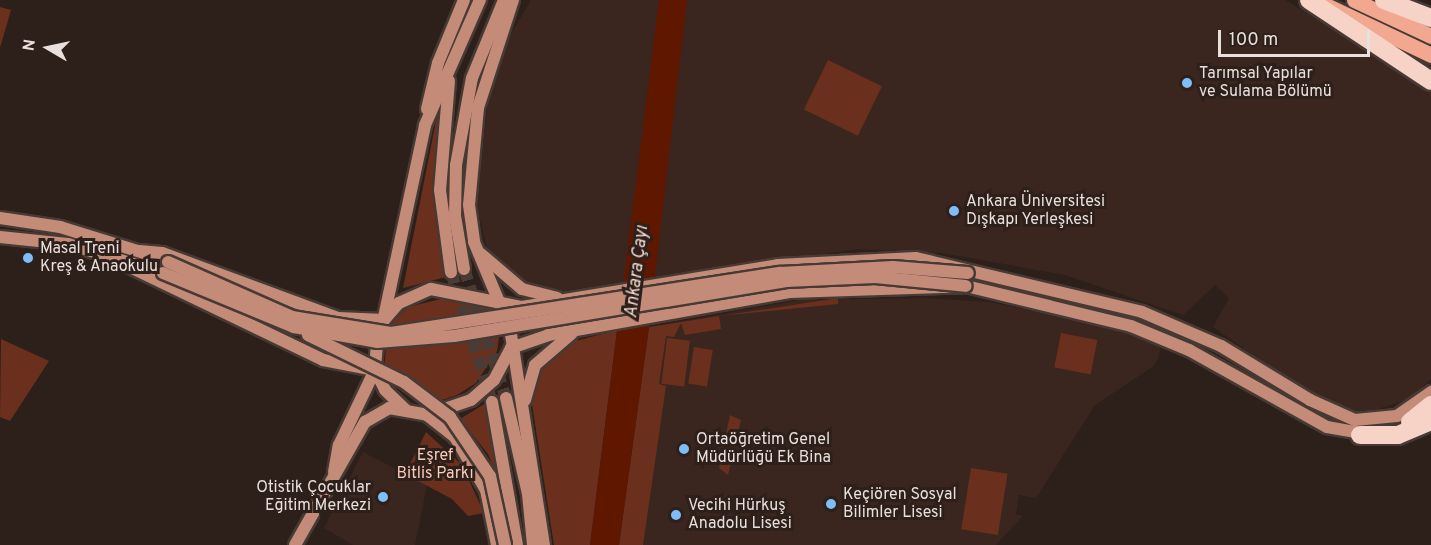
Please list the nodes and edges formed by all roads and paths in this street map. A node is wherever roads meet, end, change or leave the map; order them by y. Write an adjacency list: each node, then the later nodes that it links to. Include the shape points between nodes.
1 (464, 0): 14 (main road, via 438,63)
2 (480, 0): 12 (main road)
3 (504, 0): 21 (main road, via 472,78 458,154 455,216)
4 (513, 0): 18 (main road, via 485,76 474,128 469,205)
5 (1309, 0): 13 (highway)
6 (1316, 0): 11 (main road)
7 (1354, 0): 10 (main road)
8 (1384, 0): 9 (highway)
9 (1431, 18)
10 (1431, 36)
11 (1431, 55)
12 (452, 65): 14 (main road); 22 (main road, via 440,190)
13 (1431, 81)
14 (425, 125): 27 (main road)
15 (0, 218): 17 (main road, via 60,228)
16 (0, 237): 19 (main road)
17 (139, 251): 20 (main road); 26 (main road, via 162,253)
18 (478, 251): 24 (main road, via 522,289); 25 (main road)
19 (99, 252): 20 (main road); 31 (main road)
20 (166, 268): 23 (main road, bridge, via 303,320 391,333 780,273 893,267); 28 (main road, bridge)
21 (464, 269)
22 (451, 272)
23 (967, 280): 24 (main road, via 940,261 861,256); 28 (main road, bridge, via 875,277 786,281 415,341 376,342); 29 (main road, via 821,289); 33 (main road, via 1071,291 1142,312 1221,346 1310,400 1355,420 1396,416); 42 (main road, via 1131,326 1190,350 1312,420)
24 (567, 299): 25 (main road, via 522,307)
25 (497, 304): 27 (main road, via 465,292 430,289 409,296); 30 (main road, via 510,328)
26 (334, 316): 27 (main road); 31 (main road, via 343,332 341,344 332,358)
27 (384, 320): 32 (main road, via 376,338)
28 (294, 327): 46 (main road, bridge, via 404,382 450,417 486,468)
29 (580, 329): 30 (main road); 36 (main road, via 535,365)
30 (511, 348): 36 (main road); 39 (main road, via 483,391 456,408)
31 (322, 360): 32 (main road)
32 (375, 370): 38 (main road, via 386,390); 43 (main road, via 339,445)
33 (1431, 392)
34 (506, 398): 48 (main road, via 528,494)
35 (492, 402): 47 (main road)
36 (524, 405): 49 (main road)
37 (1431, 405): 41 (highway)
38 (406, 410): 39 (main road); 43 (main road, via 372,414)
39 (427, 415): 45 (main road, via 455,437 477,470 492,506)
40 (1431, 421): 42 (highway, via 1398,435)
41 (1410, 422): 42 (main road)
42 (1360, 435)
43 (332, 478): 44 (main road)
44 (295, 545)
45 (497, 545)
46 (505, 545)
47 (517, 545)
48 (533, 545)
49 (544, 545)

